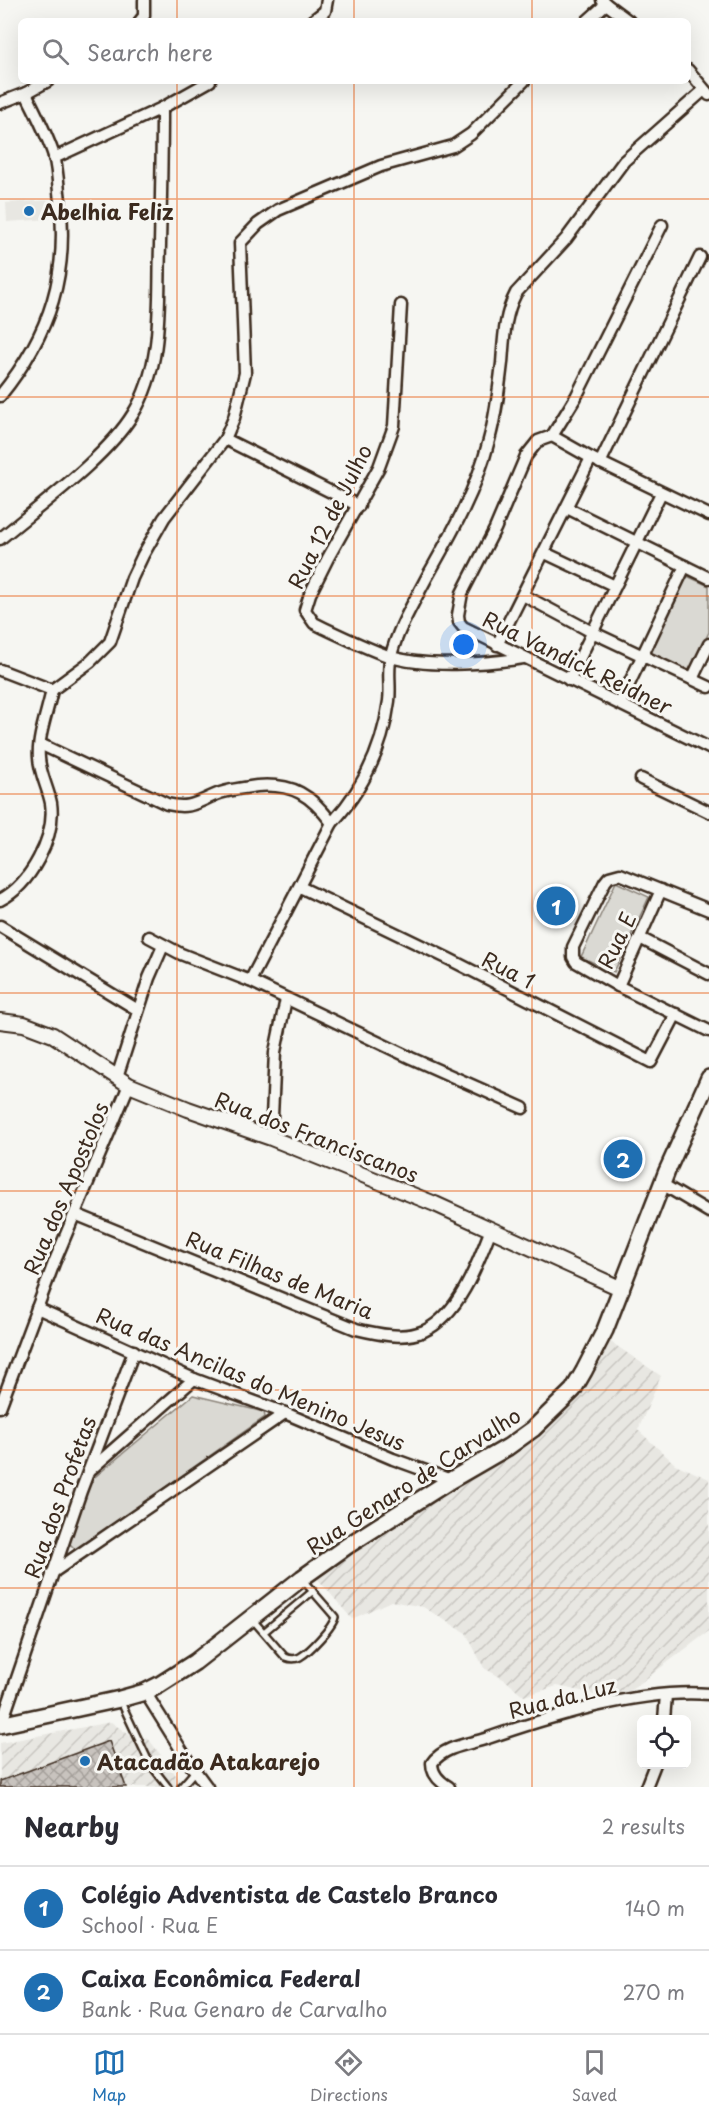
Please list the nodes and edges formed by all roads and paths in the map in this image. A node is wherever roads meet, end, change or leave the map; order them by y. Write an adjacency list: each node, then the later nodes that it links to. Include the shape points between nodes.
1 (144, 0): 4 (street)
2 (327, 0): 5 (street, via 325,11)
3 (604, 2): 6 (street); 7 (street)
4 (142, 18)
5 (316, 18)
6 (590, 18)
7 (625, 18)
8 (691, 74): 13 (street)
9 (42, 84): 12 (street)
10 (205, 84): 15 (street)
11 (521, 84): 22 (street, via 471,134 453,146 381,166 288,206 258,224 240,243 245,373)
12 (26, 93): 14 (street); 16 (street)
13 (707, 93): 39 (street, via 624,160 566,239 516,293 507,313 495,415 483,465 411,606)
14 (0, 103)
15 (162, 108): 16 (street); 28 (street, via 157,334 155,359 140,402 121,432 103,450)
16 (54, 158): 20 (street, via 63,232 58,281 32,351)
17 (662, 225): 21 (street, via 576,397)
18 (700, 257): 23 (street)
19 (401, 305): 25 (street, Rua 12 de Julho, via 394,426)
20 (0, 396)
21 (552, 436): 23 (street); 37 (street, Rua Vandick Reidner, via 538,441 526,456 462,593 459,622)
22 (225, 439): 25 (street); 45 (street, via 164,518 132,578 110,642)
23 (595, 460): 24 (street); 26 (street)
24 (661, 493): 27 (street); 29 (street)
25 (359, 506): 39 (street, Rua 12 de Julho, via 309,594 305,610 324,628)
26 (567, 508): 29 (street); 30 (street)
27 (709, 515)
28 (0, 538)
29 (637, 542): 31 (street); 33 (street)
30 (544, 553): 33 (street); 34 (street)
31 (685, 566): 32 (street); 38 (street)
32 (709, 578)
33 (615, 586): 35 (street)
34 (523, 595): 35 (street); 37 (street)
35 (592, 632): 38 (street); 43 (street)
36 (709, 644): 42 (street)
37 (497, 645): 40 (street, Rua Vandick Reidner)
38 (644, 656): 42 (street); 46 (street)
39 (391, 657): 40 (street, via 468,663); 51 (street, via 389,702 374,759 362,785)
40 (523, 658): 43 (street, Rua Vandick Reidner)
41 (0, 670): 45 (street)
42 (692, 679): 44 (street)
43 (569, 680): 46 (street, Rua Vandick Reidner)
44 (709, 687)
45 (52, 690): 47 (street)
46 (620, 703): 48 (street, Rua Vandick Reidner)
47 (40, 744): 51 (street, via 167,804 183,807 237,788 285,786 309,798); 54 (street, via 39,758 51,804 47,834 27,878)
48 (709, 748)
49 (641, 779): 50 (street)
50 (709, 812)
51 (332, 823): 52 (street)
52 (300, 887): 61 (street); 65 (street, Rua 1, via 651,1062)
53 (661, 890): 55 (street); 58 (street, Rua E); 62 (street, Rua E, via 620,874 609,877 572,952 576,962)
54 (0, 900)
55 (709, 910)
56 (0, 926): 64 (street)
57 (149, 937): 59 (street)
58 (640, 938): 60 (street); 62 (street, Rua E)
59 (163, 945): 61 (street); 64 (street, Rua dos Apostolos)
60 (709, 974)
61 (250, 981): 63 (street)
62 (618, 986): 65 (street)
63 (286, 999): 71 (street); 72 (street, via 275,1052)
64 (138, 1010): 68 (street, Rua dos Apostolos)
65 (676, 1014): 67 (street)
66 (0, 1021): 68 (street, Rua dos Franciscanos, via 24,1024 53,1035)
67 (709, 1031)
68 (117, 1077): 70 (street, Rua dos Franciscanos)
69 (709, 1078): 73 (main road, Rua Genaro de Carvalho)
70 (129, 1085): 72 (street, Rua dos Franciscanos); 75 (street, Rua dos Apostolos)
71 (523, 1108)
72 (271, 1138): 76 (street, Rua dos Franciscanos)
73 (662, 1184): 74 (street); 77 (main road, Rua Genaro de Carvalho)
74 (709, 1212)
75 (75, 1214): 76 (street, Rua Filhas de Maria, via 356,1329 384,1336 423,1332 450,1309 465,1289); 78 (street, Rua dos Apostolos)
76 (491, 1229): 77 (street, Rua dos Franciscanos)
77 (622, 1289): 84 (main road, Rua Genaro de Carvalho, via 573,1390 533,1429)
78 (37, 1308): 79 (street, Rua das Ancilas do Menino Jesus); 81 (street, Rua dos Apostolos)
79 (134, 1351): 80 (street, Rua das Ancilas do Menino Jesus); 83 (street, Rua dos Profetas)
80 (194, 1379): 82 (street, Rua das Ancilas do Menino Jesus); 83 (street)
81 (0, 1407)
82 (285, 1413): 84 (street, Rua das Ancilas do Menino Jesus); 85 (street)
83 (87, 1473): 85 (street, Rua dos Profetas)
84 (451, 1480): 86 (main road, Rua Genaro de Carvalho)
85 (52, 1573): 95 (street, Rua dos Profetas)
86 (302, 1578): 87 (lane); 88 (main road, Rua Genaro de Carvalho)
87 (313, 1591): 89 (lane); 89 (lane, via 334,1614 334,1622 299,1658 285,1657)
88 (251, 1618): 89 (lane); 90 (main road, Rua Genaro de Carvalho, via 174,1677)
89 (264, 1632)
90 (145, 1692): 93 (main road, Rua Genaro de Carvalho); 97 (street)
91 (709, 1694): 92 (street, Rua da Luz)
92 (666, 1695): 94 (street); 101 (street, Rua da Luz, via 614,1703 518,1727 443,1753 432,1763 432,1770)
93 (120, 1699): 95 (main road, Rua Genaro de Carvalho); 98 (lane, via 150,1764)
94 (664, 1715)
95 (0, 1725)
96 (653, 1769): 102 (street)
97 (195, 1771): 99 (lane); 100 (street)
98 (168, 1787)
99 (181, 1787)
100 (207, 1787)
101 (449, 1787)
102 (646, 1787)

